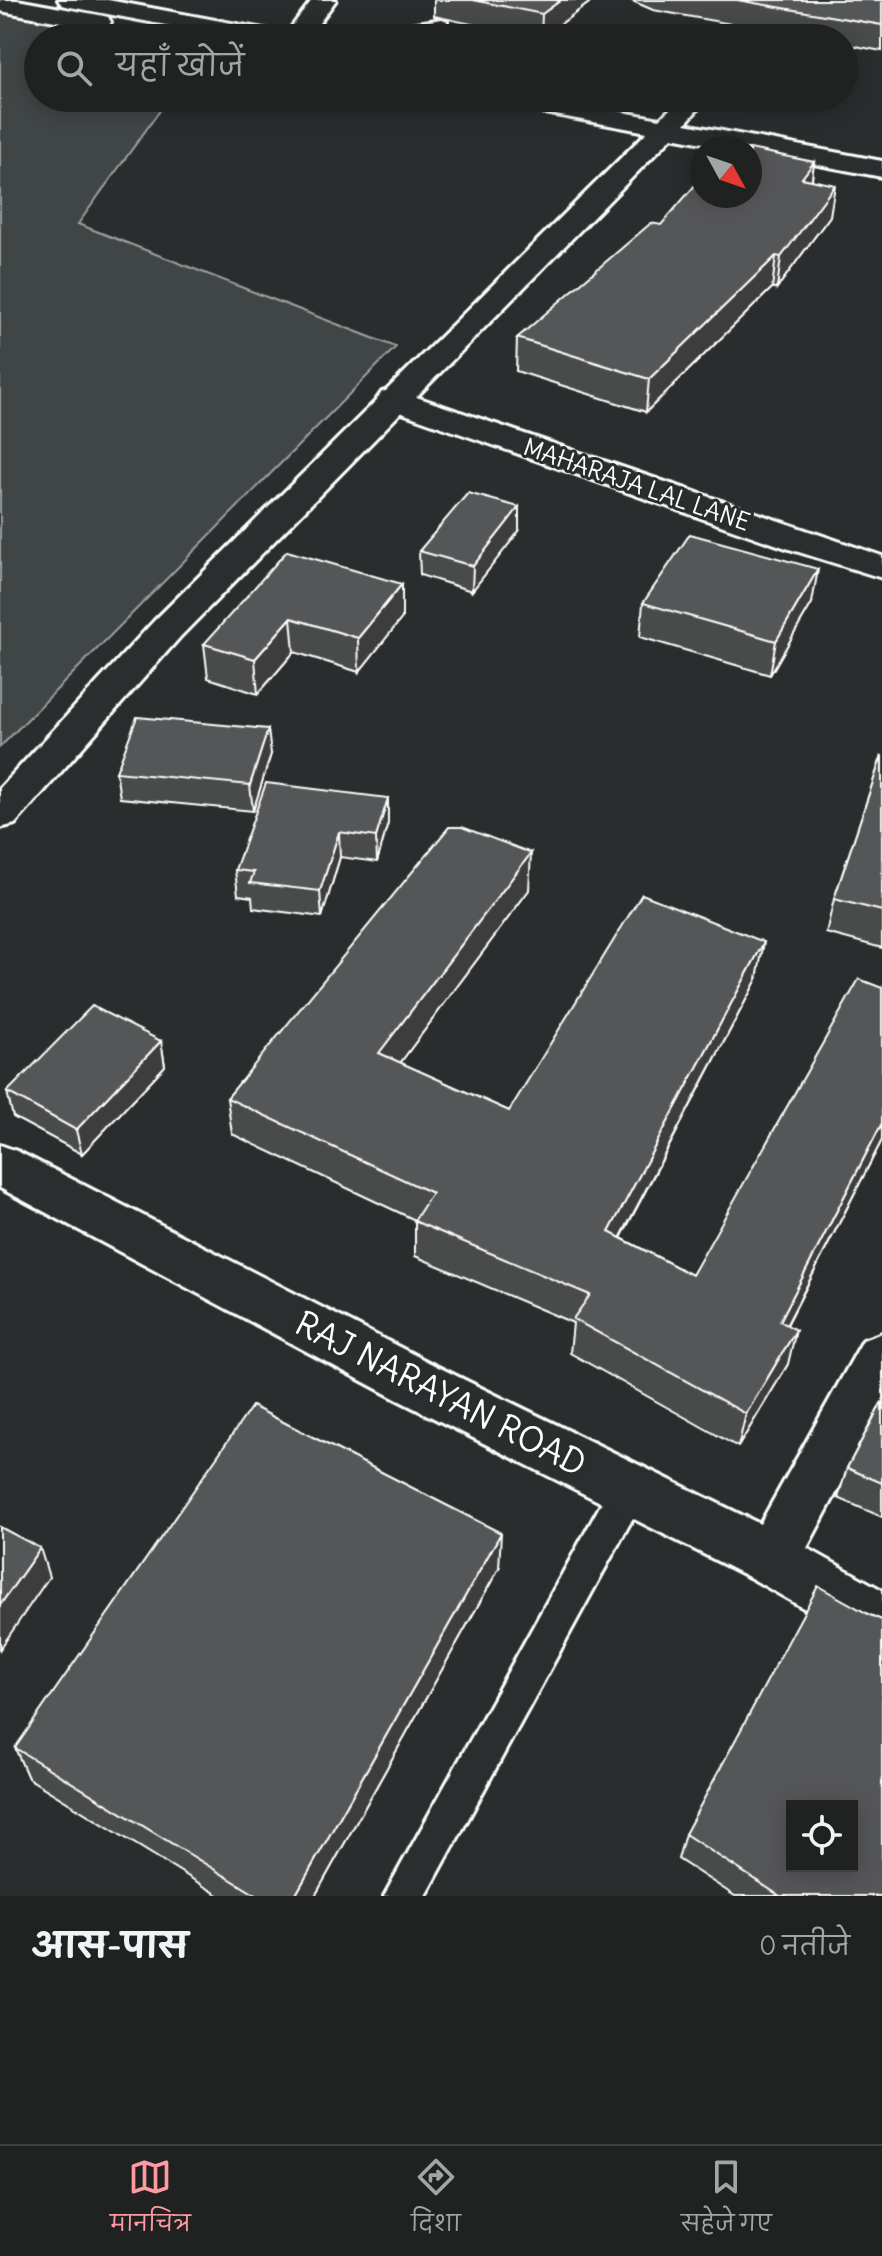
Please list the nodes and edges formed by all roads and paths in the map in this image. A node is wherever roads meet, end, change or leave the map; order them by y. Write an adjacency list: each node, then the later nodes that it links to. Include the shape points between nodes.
1 (324, 0): 6 (main road)
2 (76, 1): 5 (main road)
3 (0, 4): 4 (main road)
4 (108, 24)
5 (199, 24)
6 (306, 24)
7 (619, 112): 9 (main road)
8 (644, 112): 9 (main road)
9 (675, 119): 10 (main road); 11 (main road); 12 (main road)
10 (882, 148)
11 (882, 169)
12 (393, 399): 13 (main road, MAHARAJA LAL LANE); 14 (main road, via 167,629)
13 (882, 567)
14 (0, 814)
15 (0, 1165): 17 (main road, RAJ NARAYAN ROAD)
16 (882, 1356): 18 (main road)
17 (629, 1489): 18 (main road, RAJ NARAYAN ROAD); 20 (lane)
18 (771, 1559): 19 (main road, RAJ NARAYAN ROAD)
19 (882, 1621)
20 (404, 1896)

